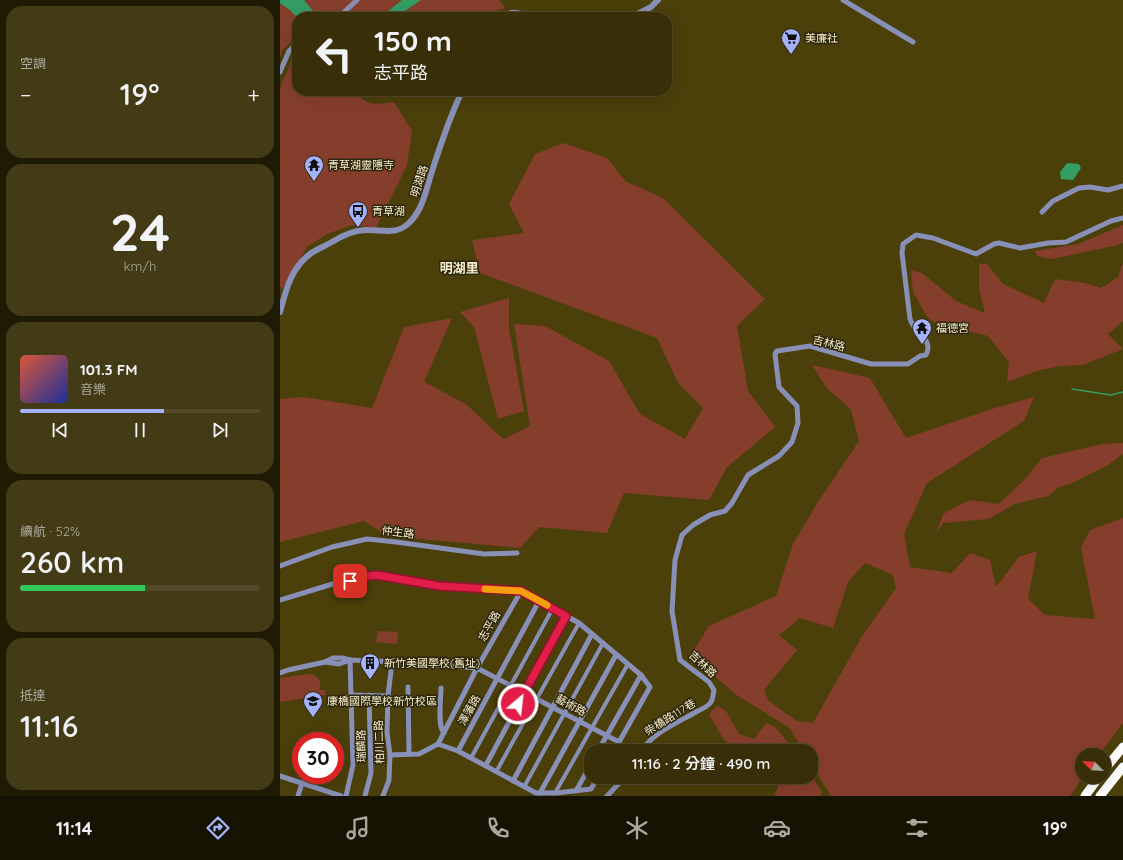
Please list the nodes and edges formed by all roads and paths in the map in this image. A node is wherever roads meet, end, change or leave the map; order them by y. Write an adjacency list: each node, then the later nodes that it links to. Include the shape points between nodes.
1 (357, 0): 4 (street)
2 (658, 0): 5 (street)
3 (843, 0): 6 (street)
4 (344, 12)
5 (642, 12)
6 (913, 42)
7 (292, 48): 8 (street)
8 (280, 72)
9 (460, 96): 13 (street, 明湖路, via 440,146 419,211 409,224 398,230 386,232 356,230 311,253 300,263)
10 (1123, 186): 11 (street, via 1108,190 1079,188 1053,201)
11 (1042, 212)
12 (1123, 218): 43 (street, 吉林路, via 1066,242 1020,248 999,243 976,254 933,238 916,235 903,244 902,253 910,319 928,343 929,349 926,355 908,364 871,364 810,346 777,351 775,354 779,387 797,406 798,423 792,442 779,456 748,475 725,511 710,515 682,535 675,560 672,611 680,660 709,682 714,690)
13 (282, 295): 14 (street, 明湖路)
14 (280, 312)
15 (516, 553): 16 (street, 仲生路, via 484,554 367,539 332,547)
16 (280, 566)
17 (521, 591): 18 (street, via 439,586 377,575 340,582); 19 (street); 29 (street, 志平路)
18 (280, 600)
19 (539, 601): 20 (street); 34 (street)
20 (553, 608): 21 (street); 35 (street)
21 (566, 616): 22 (street); 38 (street)
22 (579, 623): 23 (street); 42 (street)
23 (592, 634): 24 (street); 44 (street)
24 (603, 643): 25 (street); 45 (street)
25 (616, 654): 28 (street); 46 (street)
26 (350, 660): 27 (street, 藝術路); 31 (street, 藝術路, via 338,664 325,662); 39 (street)
27 (392, 662): 29 (street, 藝術路); 41 (street, 柏川二路)
28 (628, 664): 33 (street); 47 (street)
29 (477, 668): 34 (street, 藝術路); 48 (street, 澤藩路)
30 (280, 669): 31 (street, 藝術路)
31 (288, 670): 32 (street, 藝術路)
32 (280, 674)
33 (641, 675): 49 (street); 50 (street, via 650,687)
34 (498, 678): 35 (street, 藝術路); 55 (street, 澤藩路)
35 (512, 685): 38 (street, 藝術路); 58 (street)
36 (408, 687): 56 (street)
37 (441, 688): 48 (street, 澤藩路, via 440,718)
38 (525, 692): 42 (street, 藝術路); 60 (street)
39 (351, 695): 40 (street); 79 (street, via 353,765)
40 (369, 695): 41 (street); 80 (street, 瑞麟路, via 371,773)
41 (388, 696): 57 (street, 柏川二路, via 387,732)
42 (537, 699): 44 (street, 藝術路); 62 (street)
43 (712, 701): 53 (street, 柴橋路117巷, via 656,735)
44 (552, 707): 45 (street, 藝術路); 66 (street)
45 (565, 713): 46 (street, 藝術路); 72 (street)
46 (580, 721): 47 (street, 藝術路); 74 (street)
47 (592, 728): 49 (street, 藝術路); 75 (street)
48 (444, 733): 51 (street, 澤藩路)
49 (606, 736): 50 (street, 藝術路); 52 (street)
50 (619, 742)
51 (438, 744): 55 (street); 56 (street, via 419,754)
52 (602, 744)
53 (646, 744)
54 (1123, 746): 59 (highway)
55 (458, 751): 58 (street)
56 (409, 754): 57 (street)
57 (390, 756): 81 (street, 柏川二路, via 389,780)
58 (471, 758): 60 (street)
59 (1111, 761)
60 (486, 766): 62 (street)
61 (1123, 767): 84 (highway)
62 (496, 772): 66 (street)
63 (280, 776): 65 (street)
64 (584, 777): 73 (street)
65 (292, 780)
66 (513, 781): 72 (street)
67 (302, 784): 77 (street)
68 (304, 784): 76 (street)
69 (594, 784): 73 (street, via 591,789)
70 (618, 784): 82 (street)
71 (1094, 784): 83 (highway)
72 (524, 787): 74 (street)
73 (576, 791): 75 (street)
74 (540, 793): 75 (street)
75 (555, 793)
76 (332, 795): 78 (street)
77 (298, 796)
78 (341, 796)
79 (346, 796)
80 (365, 796)
81 (383, 796)
82 (607, 796)
83 (1085, 796)
84 (1100, 796)

